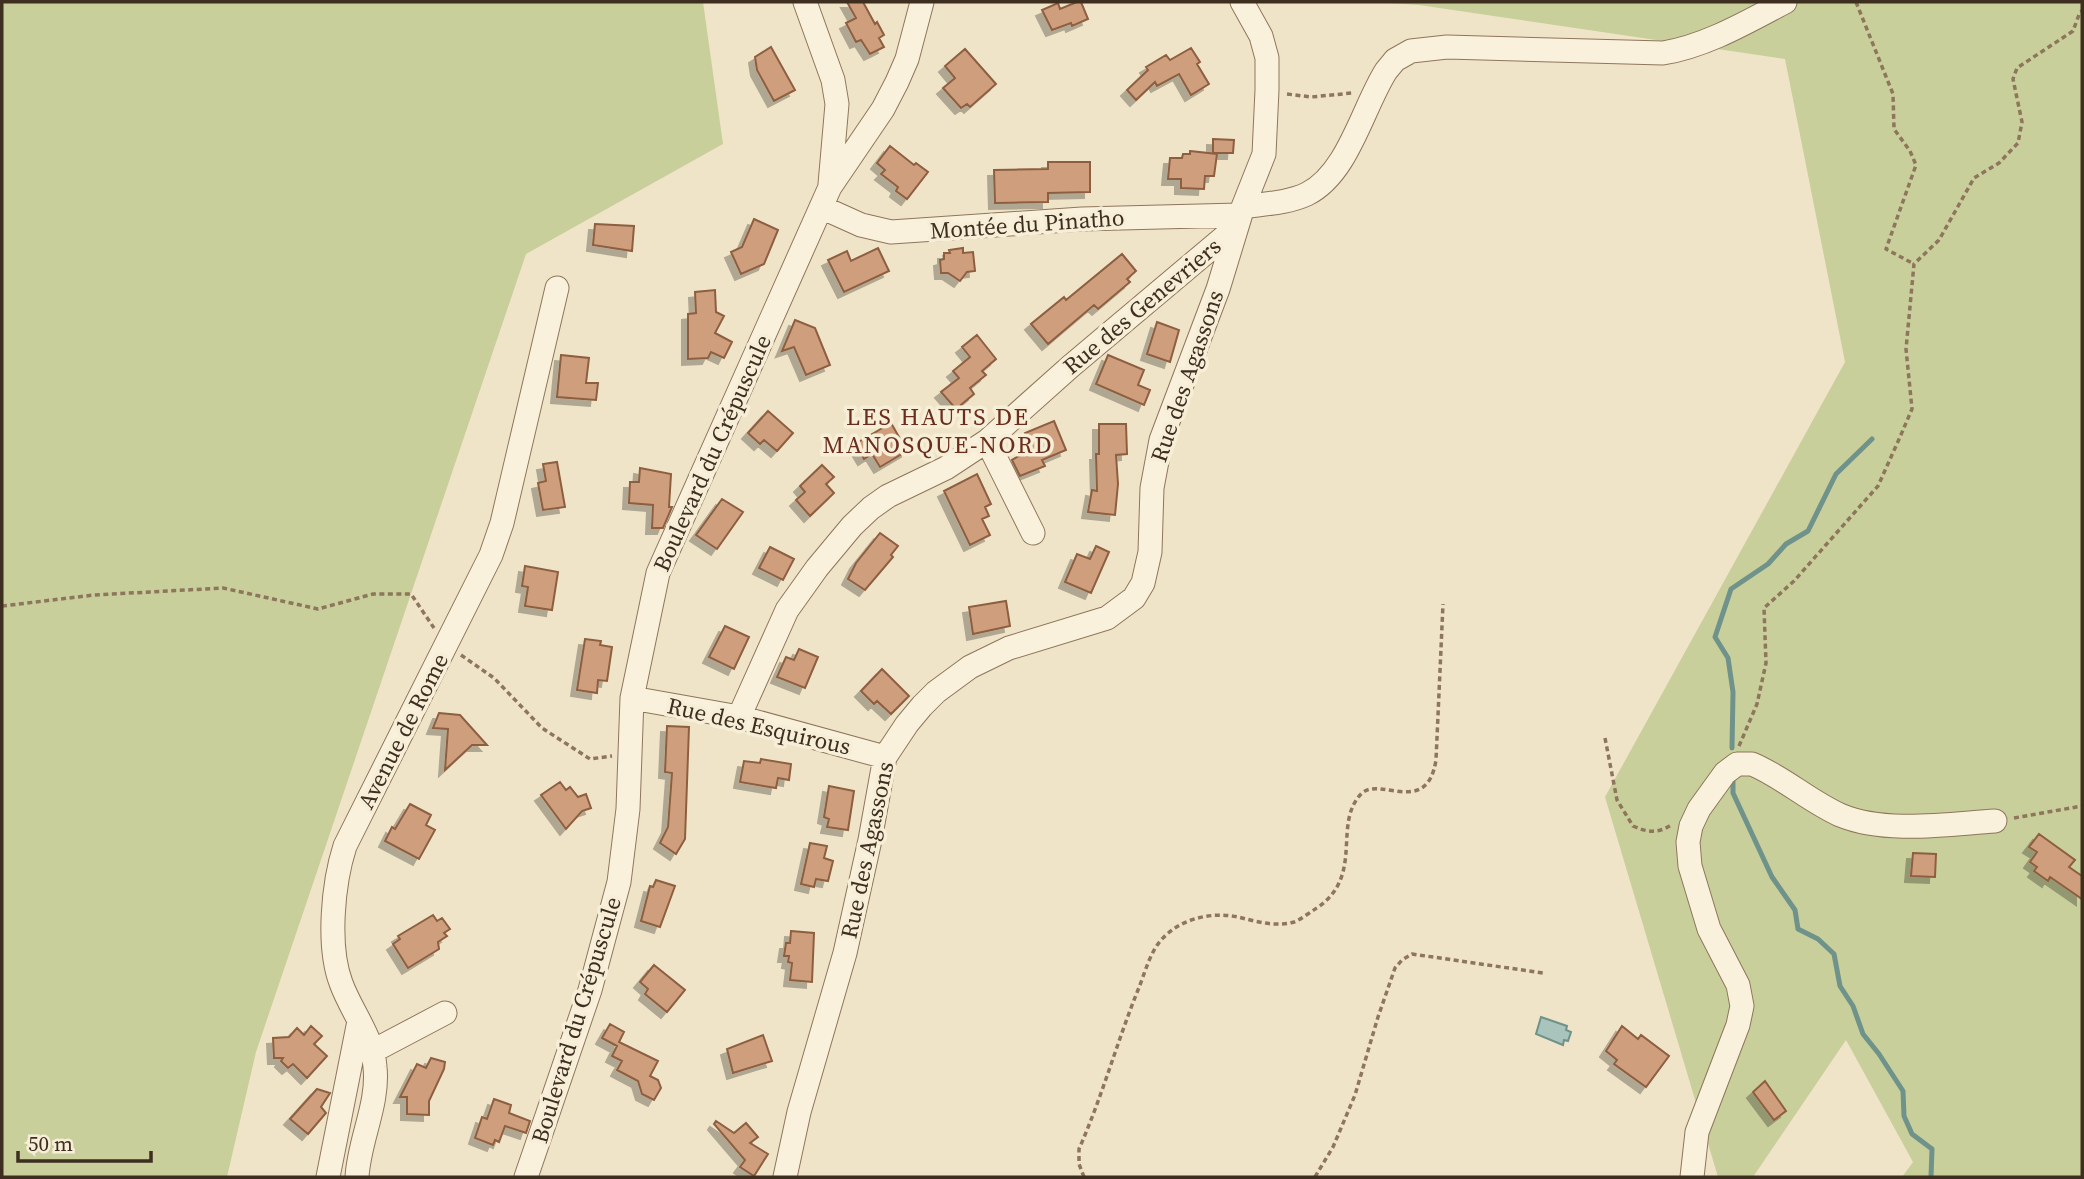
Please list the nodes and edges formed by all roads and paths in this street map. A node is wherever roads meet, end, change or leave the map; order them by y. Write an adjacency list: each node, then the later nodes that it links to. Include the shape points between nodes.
1 (804, 2): 9 (street, via 833,80 837,104)
2 (922, 2): 9 (street, via 897,82)
3 (1242, 2): 8 (street, Rue des Agassons, via 1261,36)
4 (1785, 2): 7 (street, Montée du Pinatho, via 1702,42 1663,53 1447,47 1411,51 1395,60)
5 (1856, 2): 11 (path, via 1893,94 1894,129 1916,165 1886,249)
6 (2082, 11): 11 (path, via 2073,32 2017,68 2013,79 2022,122 2018,143 1974,178 1939,240)
7 (1376, 87): 8 (path, via 1343,96 1311,97); 10 (street, Montée du Pinatho, via 1340,161 1318,188)
8 (1268, 90): 10 (street, Rue des Agassons, via 1264,154)
9 (825, 197): 10 (street, Montée du Pinatho, via 861,225 891,232 1082,219); 18 (street, Boulevard du Crépuscule, via 664,556)
10 (1239, 216): 13 (street, Rue des Genevriers); 22 (street, Rue des Agassons, via 1218,289 1161,440 1152,488 1147,569 1134,598 1107,618 1009,648 970,667 922,706)
11 (1914, 264): 23 (path, via 1906,349 1912,409 1878,486 1764,608 1766,663 1757,704)
12 (556, 288): 17 (street, Avenue de Rome, via 502,523)
13 (987, 441): 14 (street); 19 (street, Rue des Genevriers, via 946,468 888,496 852,526 787,610)
14 (1033, 533)
15 (1443, 604): 35 (path, via 1436,760 1430,780 1402,793 1368,790 1361,794 1348,822 1340,882 1331,898 1307,915 1294,922 1271,923 1206,916 1190,919 1162,939 1130,1009 1079,1149)
16 (2, 606): 17 (path, via 223,588 318,609 373,594 411,594)
17 (446, 645): 21 (path, via 494,678 542,728 590,759); 29 (street, Avenue de Rome, via 340,862 335,959)
18 (632, 698): 19 (street, Rue des Esquirous); 33 (street, Boulevard du Crépuscule, via 628,809 619,882 590,990)
19 (739, 717): 22 (street, Rue des Esquirous)
20 (1605, 738): 25 (path, via 1617,800 1633,826 1651,832 1664,830)
21 (615, 755)
22 (886, 757): 34 (street, Rue des Agassons, via 845,953)
23 (1731, 767): 26 (street, via 1744,763 1758,767 1839,814 1861,821 1920,826); 37 (street, via 1699,809 1688,842 1690,866 1709,929 1738,985 1742,1006 1697,1132)
24 (2082, 806): 26 (path)
25 (1674, 821)
26 (1995, 821)
27 (1543, 973): 36 (path, via 1412,954 1402,960 1395,968 1355,1095)
28 (445, 1013): 30 (street)
29 (359, 1021): 30 (street, Avenue de Rome); 31 (street)
30 (373, 1051): 32 (street, Avenue de Rome, via 376,1076)
31 (328, 1177)
32 (357, 1177)
33 (526, 1177)
34 (785, 1177)
35 (1084, 1177)
36 (1315, 1177)
37 (1692, 1177)

